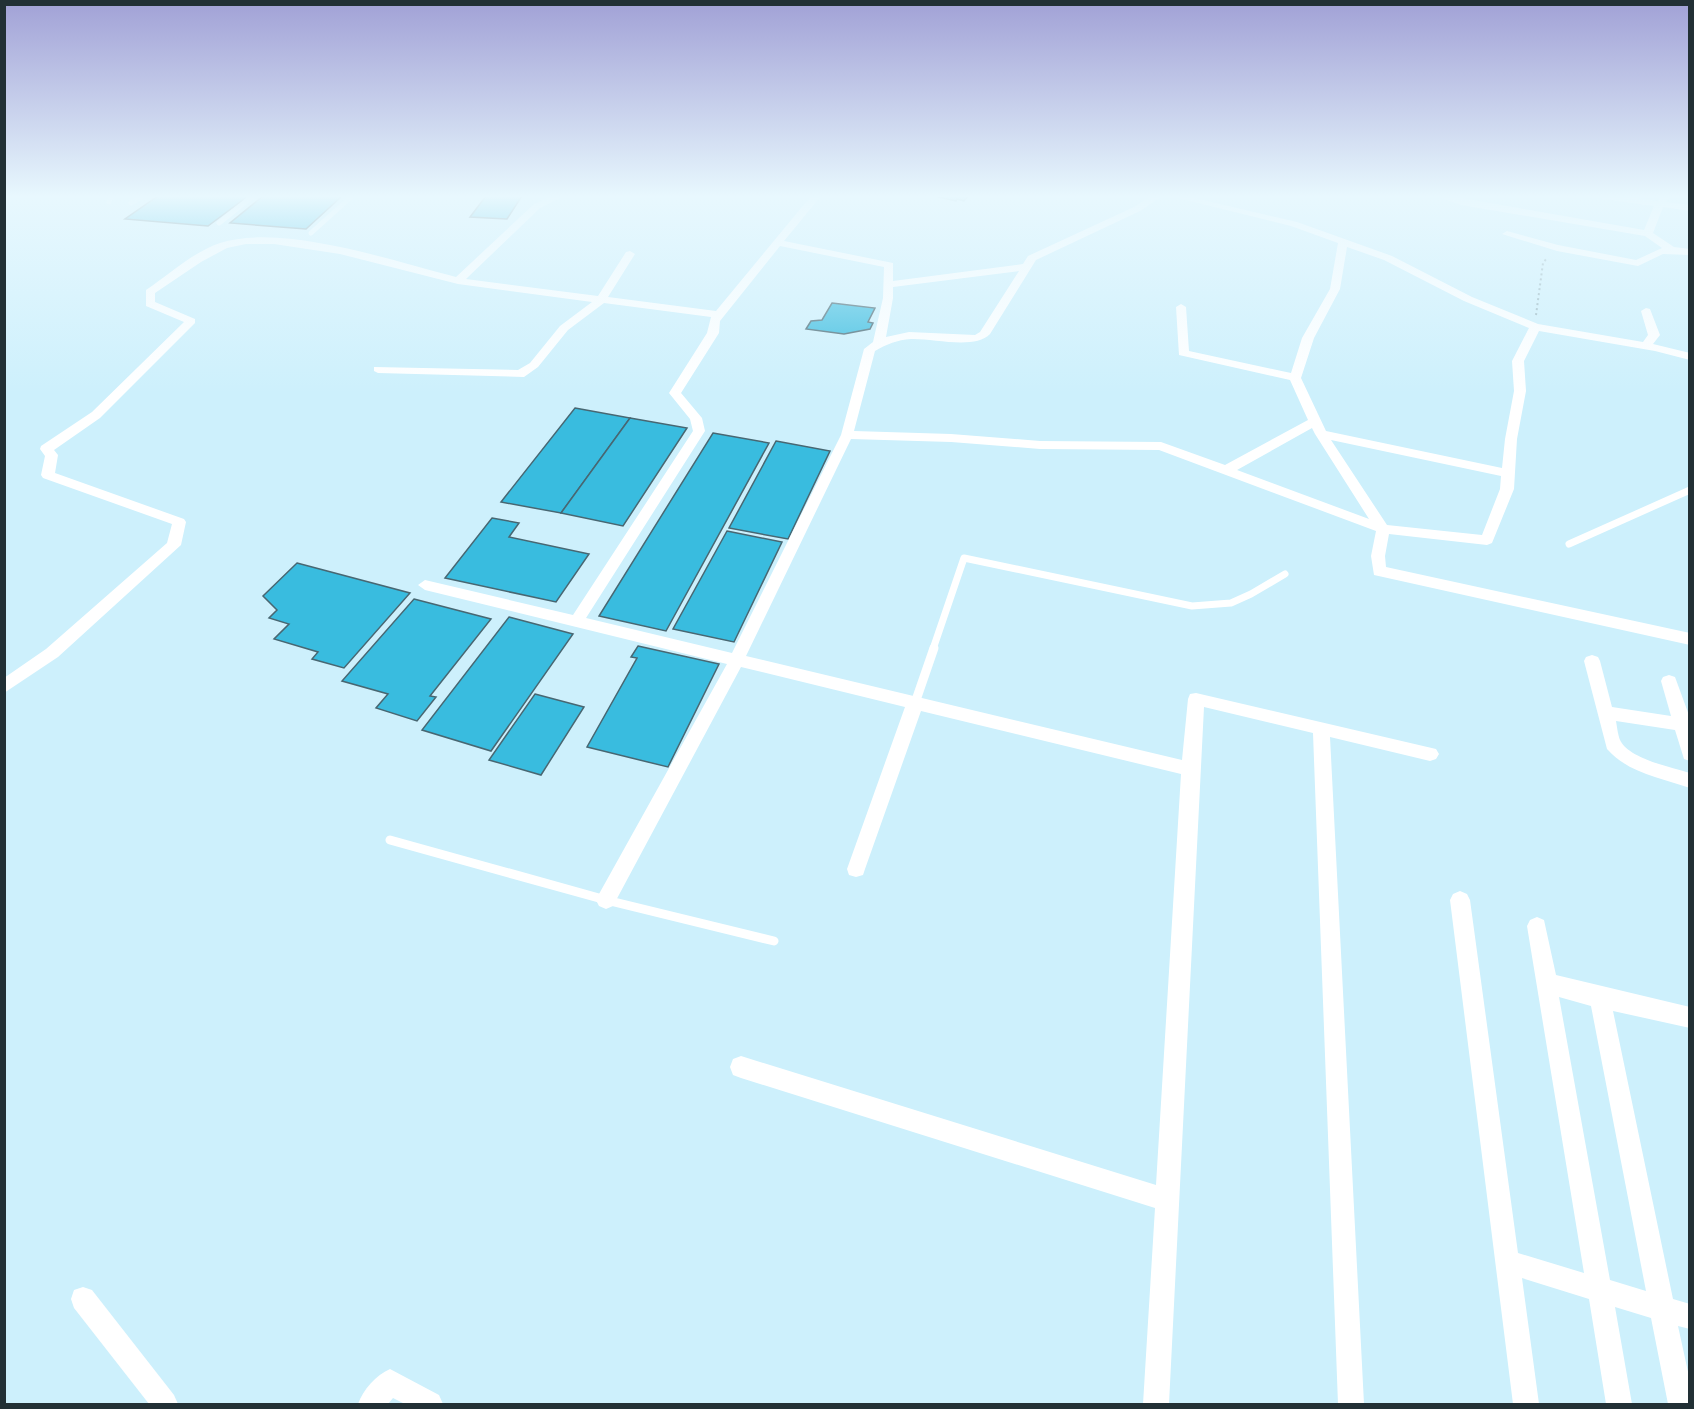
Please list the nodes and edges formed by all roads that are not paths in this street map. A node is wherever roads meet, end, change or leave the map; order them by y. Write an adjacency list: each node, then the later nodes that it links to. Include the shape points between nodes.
1 (196, 262): 40 (street, via 150,292 150,304 191,321 96,415 46,449 52,455 48,475 179,522 174,545 52,653)
2 (378, 262): 11 (street)
3 (478, 262): 11 (street)
4 (625, 262): 13 (street)
5 (763, 262): 16 (street)
6 (873, 262): 12 (street, via 889,265)
7 (1029, 262): 10 (street)
8 (1340, 262): 24 (street, via 1335,289 1308,338)
9 (1395, 262): 18 (street)
10 (1026, 267): 12 (street); 19 (street, via 978,338 919,334)
11 (458, 281): 13 (street)
12 (887, 285): 19 (street)
13 (601, 300): 16 (street); 23 (street, via 564,328 534,366 520,374)
14 (1181, 307): 24 (street, via 1183,353)
15 (1646, 311): 21 (street, via 1654,335)
16 (719, 315): 35 (street, via 713,333 675,393 696,418 699,431)
17 (1602, 324): 20 (street)
18 (1535, 327): 20 (street); 29 (street, via 1518,362 1520,391)
19 (879, 342): 27 (street, via 867,356)
20 (1621, 342): 21 (street)
21 (1646, 346): 22 (street)
22 (1689, 357)
23 (378, 369)
24 (1295, 378): 25 (street)
25 (1315, 421): 26 (street); 28 (street)
26 (1321, 434): 29 (street); 31 (street)
27 (847, 435): 28 (street, via 1040,446 1161,446); 37 (street)
28 (1226, 470): 31 (street)
29 (1508, 473): 31 (street, via 1507,489 1487,540)
30 (1689, 490): 32 (lane)
31 (1383, 529): 36 (street, via 1379,571)
32 (1569, 544)
33 (1285, 574): 41 (lane, via 1232,604 1212,608 964,558)
34 (425, 585): 35 (street)
35 (576, 622): 37 (street)
36 (1689, 639)
37 (736, 661): 41 (street); 51 (street)
38 (1592, 661): 42 (street)
39 (1669, 681): 43 (street)
40 (4, 687)
41 (915, 703): 47 (street); 50 (street)
42 (1605, 712): 43 (street); 48 (street, via 1617,750)
43 (1685, 725): 46 (street)
44 (1321, 729): 45 (street); 47 (street, via 1196,699); 69 (street)
45 (1430, 754)
46 (1689, 754)
47 (1190, 769): 59 (street)
48 (1689, 781)
49 (390, 840): 51 (lane)
50 (856, 869)
51 (606, 900): 54 (lane)
52 (1460, 900): 60 (street)
53 (1537, 926): 55 (street)
54 (774, 941)
55 (1547, 982): 56 (street); 61 (street)
56 (1600, 998): 57 (street); 63 (street)
57 (1689, 1018)
58 (741, 1067): 59 (street)
59 (1167, 1200): 68 (street)
60 (1508, 1262): 61 (street); 70 (street)
61 (1600, 1291): 63 (street); 71 (street)
62 (83, 1299): 65 (street)
63 (1664, 1310): 64 (street); 72 (street)
64 (1689, 1317)
65 (165, 1404)
66 (371, 1404): 67 (street, via 390,1382)
67 (430, 1404)
68 (1156, 1404)
69 (1351, 1404)
70 (1526, 1404)
71 (1619, 1404)
72 (1681, 1404)

